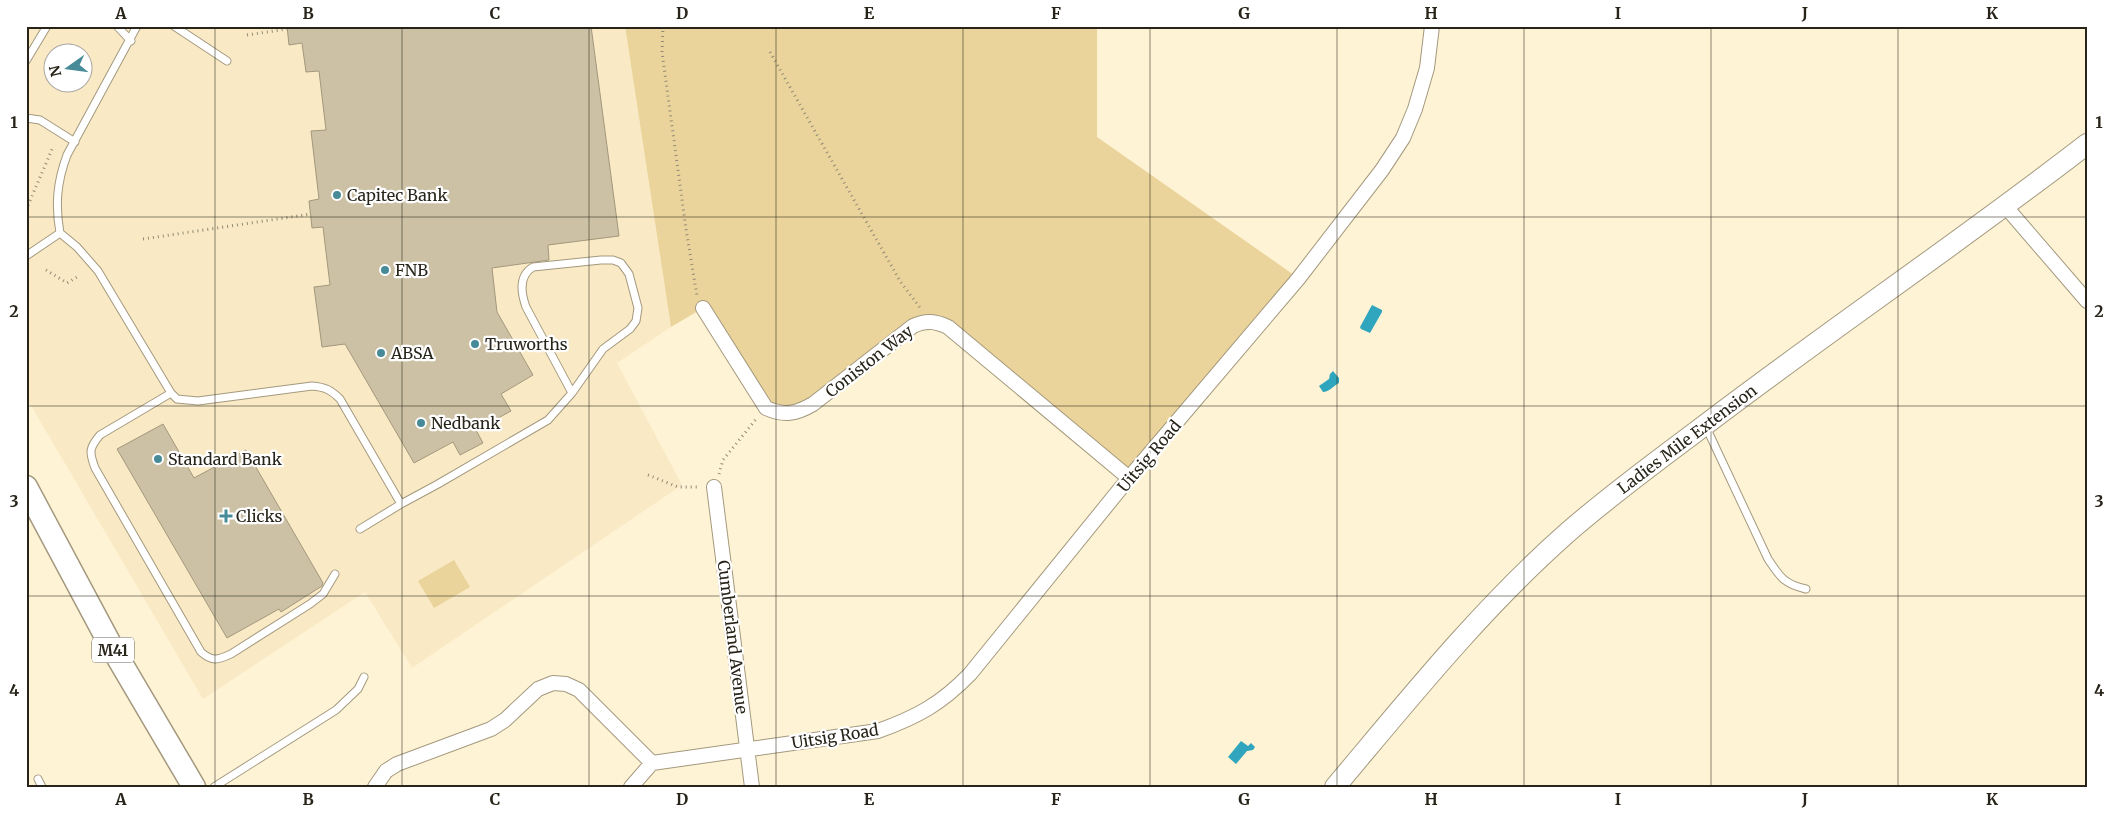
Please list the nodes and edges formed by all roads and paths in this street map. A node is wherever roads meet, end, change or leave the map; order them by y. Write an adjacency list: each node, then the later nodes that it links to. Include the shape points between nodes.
1 (47, 26): 11 (lane)
2 (117, 26): 9 (lane)
3 (137, 26): 9 (lane)
4 (174, 26): 12 (lane)
5 (663, 26): 26 (path, via 662,52 687,238 698,300)
6 (1432, 26): 33 (street, Uitsig Road, via 1427,68 1415,109 1382,170 1298,279)
7 (287, 29): 8 (path)
8 (247, 35)
9 (131, 41): 14 (lane)
10 (770, 52): 27 (path, via 900,281)
11 (26, 61)
12 (228, 61)
13 (26, 118): 14 (lane, via 40,120)
14 (75, 142): 20 (lane, via 59,177 57,215)
15 (2087, 144): 17 (main road, Ladies Mile Extension)
16 (53, 147): 18 (path)
17 (2006, 207): 25 (street); 31 (main road, Ladies Mile Extension)
18 (26, 210)
19 (311, 214): 21 (path)
20 (60, 234): 22 (lane); 28 (lane, via 77,247 98,271)
21 (143, 239)
22 (26, 256)
23 (46, 270): 24 (path, via 67,283)
24 (77, 277)
25 (2087, 301)
26 (703, 308): 30 (street)
27 (931, 321): 30 (street, Coniston Way, via 913,326 802,411 788,414); 33 (street, Coniston Way, via 948,327)
28 (171, 393): 36 (lane, via 177,399 192,401 312,386 331,390); 38 (lane, via 100,434 91,445 91,456 201,652 208,659 220,659 231,654 310,604 323,594)
29 (572, 393): 29 (lane, via 526,308 522,296 524,276 533,266 613,260 621,263 629,274 638,308 636,321 603,349); 36 (lane, via 548,420)
30 (766, 408): 34 (path, via 723,460)
31 (1705, 425): 39 (lane, via 1768,558 1780,577 1792,586); 50 (main road, Ladies Mile Extension, via 1590,513 1535,562 1440,662)
32 (648, 474): 34 (path, via 678,487)
33 (1129, 478): 41 (street, Uitsig Road, via 970,674 931,708 878,731)
34 (714, 487): 41 (street, Cumberland Avenue)
35 (26, 488): 45 (main road, M41, via 111,646)
36 (401, 504): 37 (lane)
37 (360, 528)
38 (335, 574)
39 (1806, 589)
40 (364, 677): 46 (lane, via 358,689 336,710)
41 (748, 749): 42 (street, Uitsig Road); 49 (street, Cumberland Avenue)
42 (652, 763): 47 (street, via 578,690 566,684 553,683 538,689 505,720 490,729 386,770); 48 (street)
43 (38, 779): 44 (lane)
44 (42, 787)
45 (194, 787)
46 (214, 787)
47 (375, 787)
48 (631, 787)
49 (752, 787)
50 (1335, 787)

